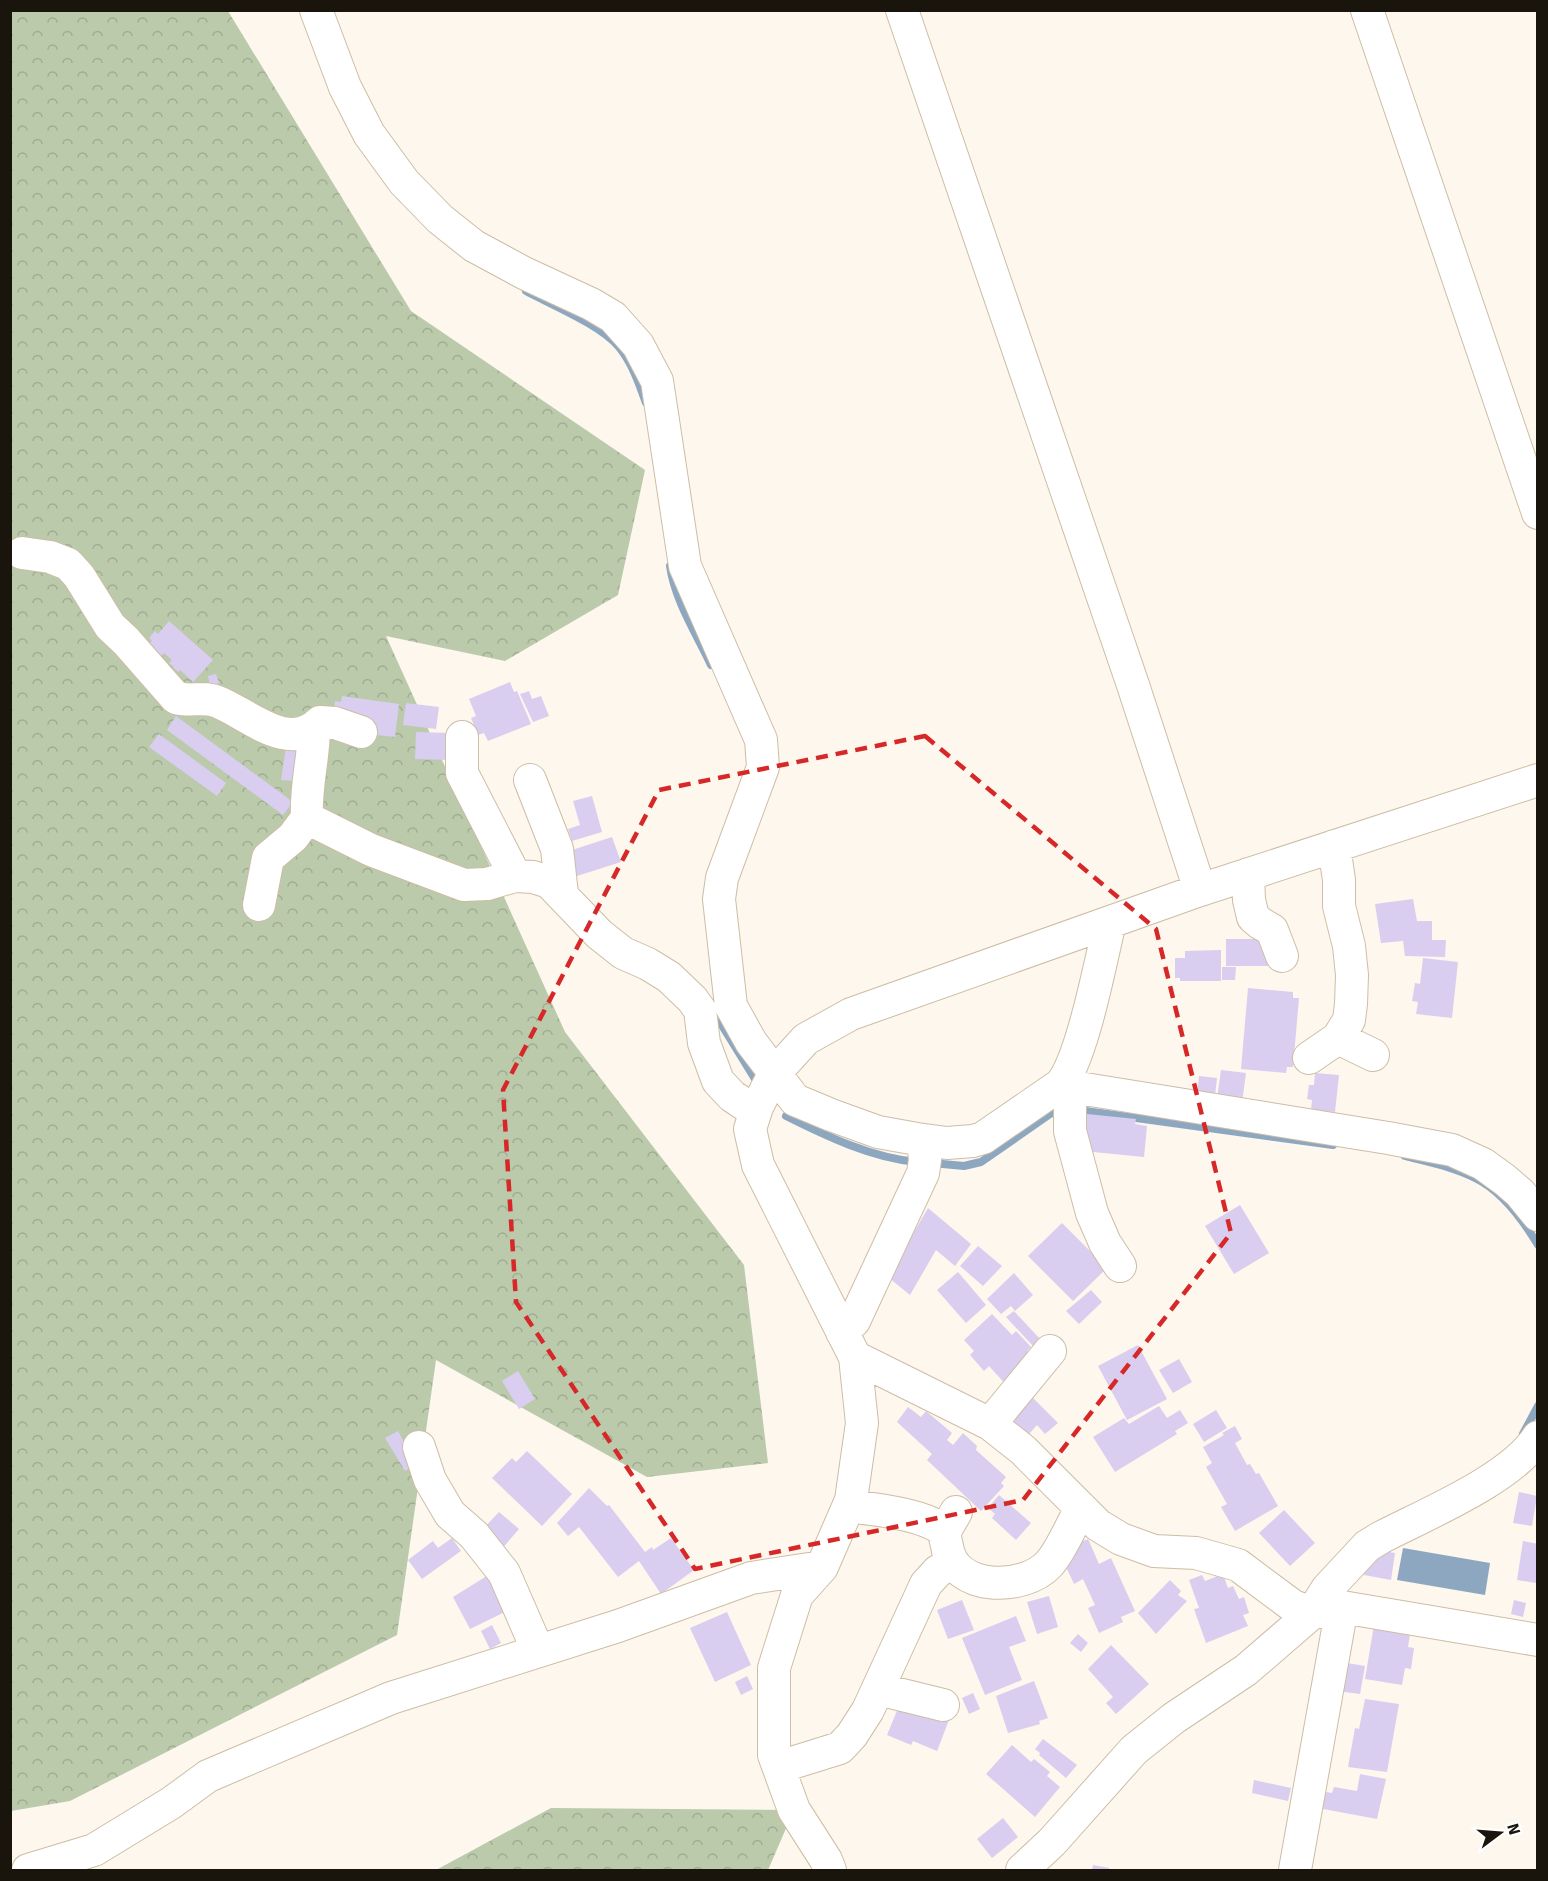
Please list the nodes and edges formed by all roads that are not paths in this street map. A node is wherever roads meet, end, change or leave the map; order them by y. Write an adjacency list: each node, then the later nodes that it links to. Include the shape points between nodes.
1 (316, 10): 23 (street, via 345,87 369,134 404,182 440,219 474,246 613,316 638,345 657,381 685,566 761,740 763,767 722,878 719,899 731,1006)
2 (903, 10): 15 (street)
3 (1367, 10): 4 (street)
4 (1538, 513)
5 (22, 553): 6 (street, via 68,564 110,626 176,698 216,701 267,729 288,734 303,734)
6 (314, 728): 7 (street, via 320,722 335,723); 11 (street)
7 (361, 732)
8 (462, 737): 14 (street, via 462,773)
9 (530, 780): 16 (street, via 557,849)
10 (1538, 780): 12 (street)
11 (307, 818): 14 (street, via 371,850 464,885 487,884); 17 (street, via 294,837 268,858)
12 (1334, 846): 13 (street); 20 (street, via 1339,906 1352,975 1349,1020)
13 (1248, 874): 15 (street); 19 (street, via 1253,917 1272,930)
14 (515, 876): 16 (street, via 549,882)
15 (1200, 890): 18 (street)
16 (562, 894): 25 (street, via 599,934 623,953 669,977 692,999 700,1010 705,1043 718,1081 744,1104)
17 (259, 905)
18 (1110, 922): 23 (street, via 850,1014 807,1039); 24 (street, via 1066,1078)
19 (1282, 956)
20 (1338, 1038): 21 (street); 22 (street)
21 (1373, 1054)
22 (1309, 1058)
23 (774, 1074): 25 (street); 26 (street, via 795,1100 878,1132)
24 (1067, 1098): 26 (street, via 973,1142 947,1143); 27 (street, via 1388,1137 1452,1150 1483,1164 1505,1180); 28 (street, via 1070,1131 1092,1213)
25 (757, 1107): 29 (street, via 750,1129 759,1165)
26 (924, 1158): 29 (street, via 854,1321)
27 (1538, 1215)
28 (1120, 1266)
29 (849, 1345): 31 (street); 34 (street, via 862,1423)
30 (1050, 1350): 31 (street)
31 (990, 1424): 35 (street, via 1023,1450)
32 (1538, 1437): 38 (street, via 1494,1478 1367,1546)
33 (419, 1446): 40 (street, via 430,1480 450,1514 474,1534 504,1573)
34 (848, 1507): 36 (street, via 951,1522 949,1559); 37 (street)
35 (1081, 1508): 36 (street, via 1049,1564 1036,1573 1019,1580 983,1582 964,1574); 38 (street, via 1098,1525 1121,1539 1154,1551 1196,1553 1238,1565)
36 (953, 1563): 41 (street, via 926,1584)
37 (822, 1567): 40 (street, via 751,1578); 43 (street, via 798,1595 774,1668 774,1755)
38 (1313, 1609): 39 (street); 46 (street, via 1246,1670 1134,1750); 47 (street)
39 (1538, 1640)
40 (538, 1652): 44 (street, via 392,1698 208,1776 94,1850)
41 (878, 1689): 42 (street); 43 (street, via 852,1735 840,1748)
42 (943, 1705)
43 (778, 1767): 45 (street, via 794,1810)
44 (28, 1870)
45 (830, 1870)
46 (1022, 1870)
47 (1295, 1870)

